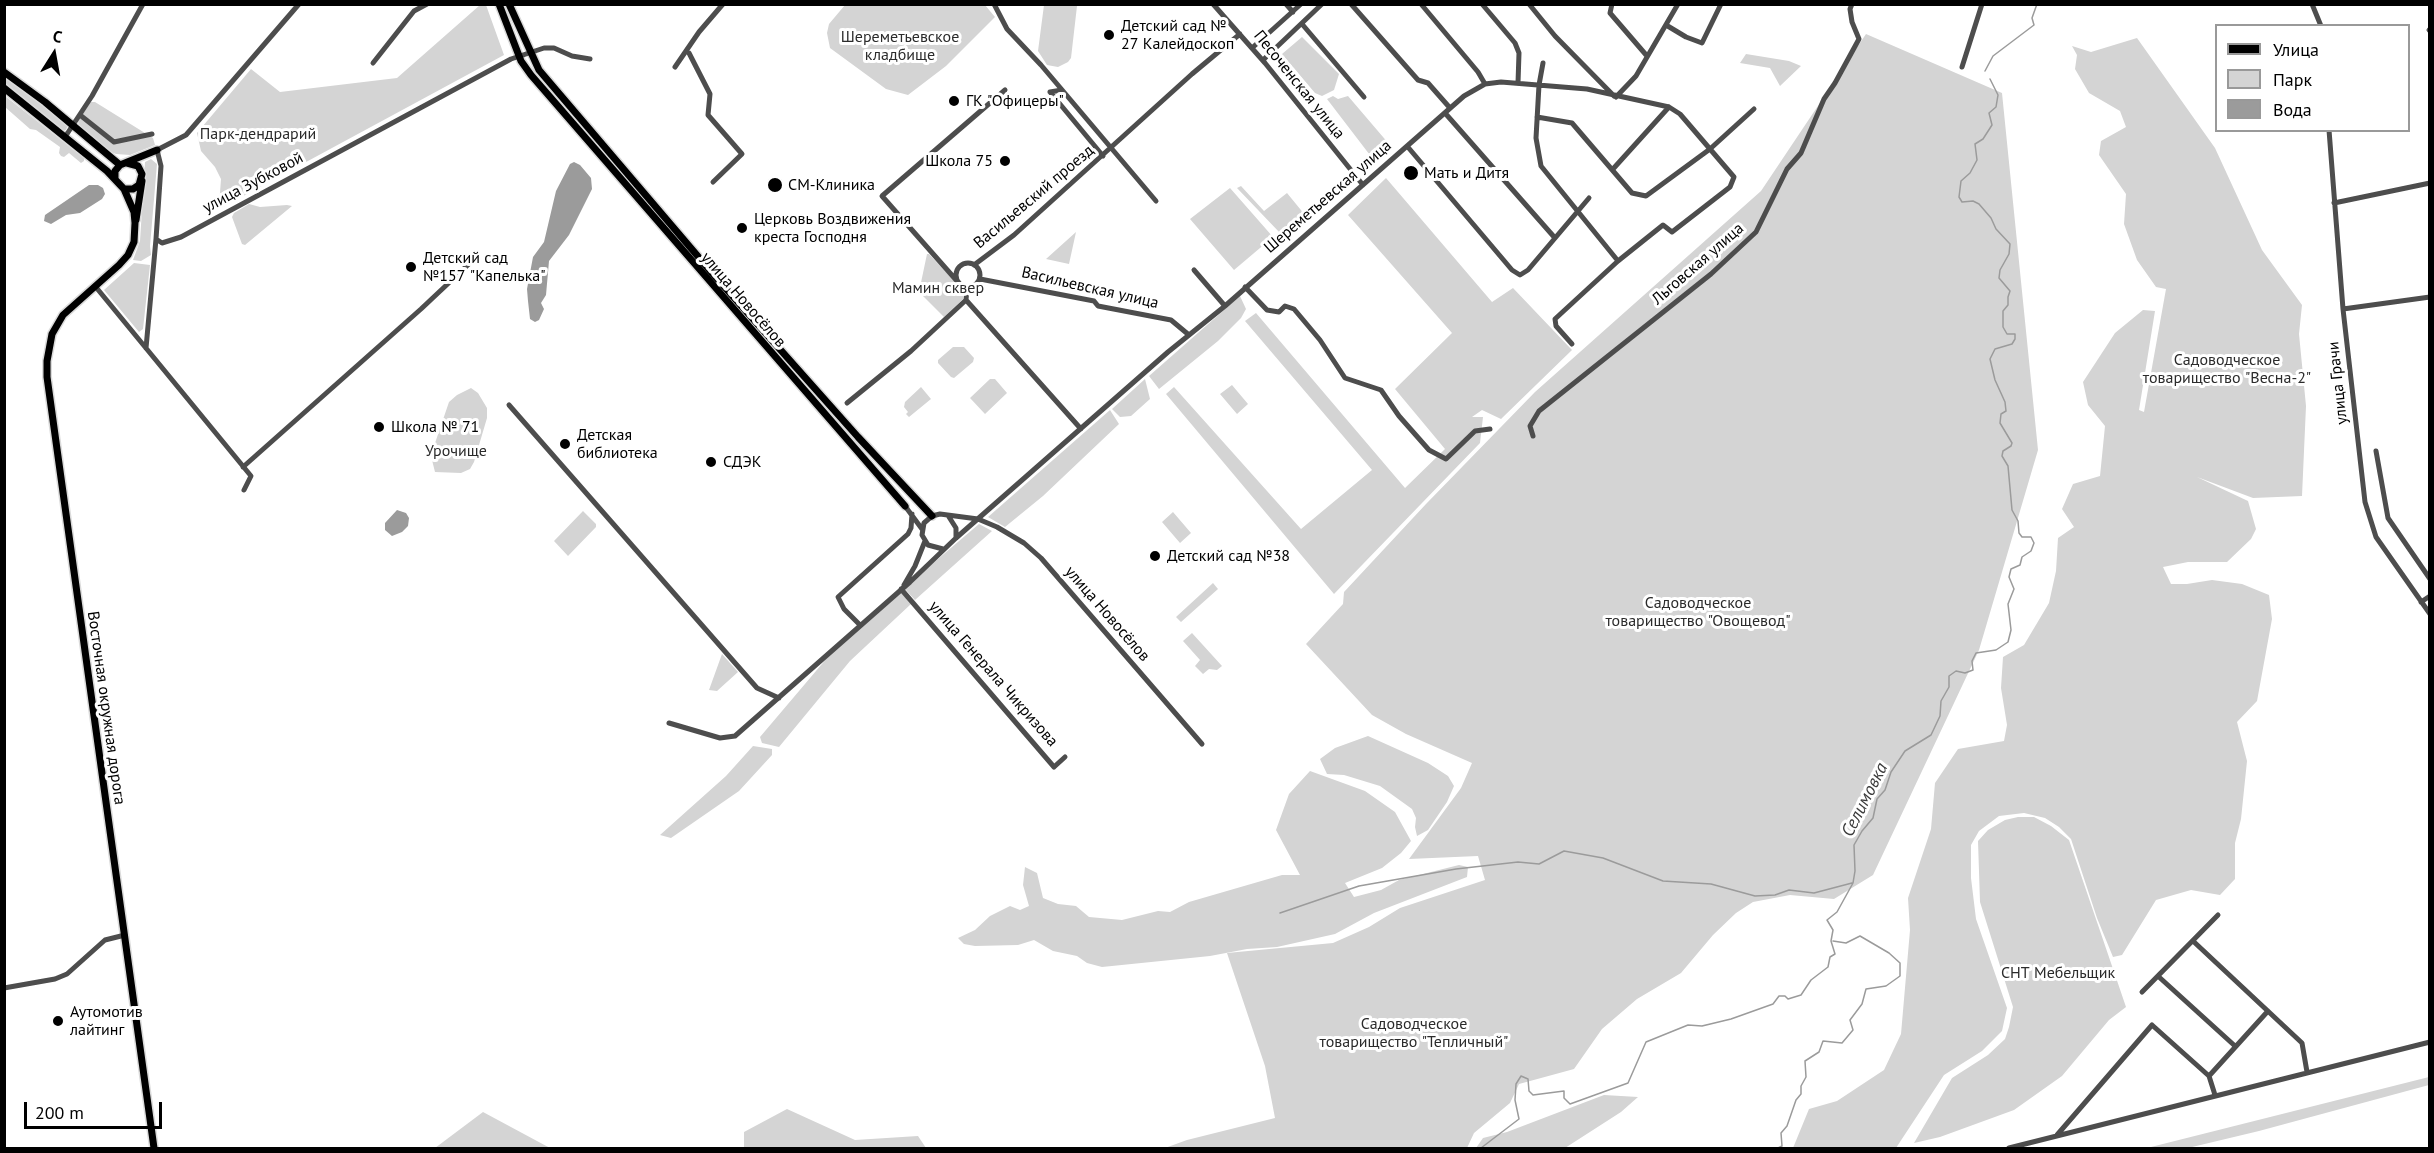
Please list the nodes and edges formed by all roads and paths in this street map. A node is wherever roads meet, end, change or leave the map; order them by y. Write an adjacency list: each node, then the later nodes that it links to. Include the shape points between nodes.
1 (142, 4): 51 (street)
2 (300, 4): 60 (street, via 186,135)
3 (427, 4): 34 (street, via 414,11)
4 (499, 4): 31 (main road, улица Новосёлов)
5 (509, 4): 28 (main road, улица Новосёлов)
6 (723, 4): 37 (street)
7 (994, 4): 44 (street, via 1007,29)
8 (1213, 4): 26 (street, Песоченская улица)
9 (1286, 4): 22 (street)
10 (1301, 4): 22 (street)
11 (1322, 4): 23 (street)
12 (1351, 4): 48 (street, via 1418,80 1428,83)
13 (1421, 4): 40 (street)
14 (1482, 4): 39 (street, via 1515,43 1519,53)
15 (1528, 4): 46 (street)
16 (1612, 4): 30 (street, via 1610,13)
17 (1678, 4): 25 (street)
18 (1721, 4): 25 (street, via 1702,43)
19 (1982, 4): 36 (street)
20 (2312, 4): 24 (street)
21 (1851, 7): 98 (street, Льговская улица, via 1859,39 1756,232 1711,274 1539,411 1530,426)
22 (1293, 12): 27 (street)
23 (1302, 24): 33 (street); 45 (street)
24 (2320, 24)
25 (1666, 25): 30 (street)
26 (1240, 34): 27 (street, Песоченская улица); 58 (street, Васильевский проезд)
27 (1252, 48): 33 (street, Песоченская улица)
28 (530, 53): 31 (street, улица Зубковой); 32 (street, улица Зубковой, via 554,48); 104 (main road, улица Новосёлов, via 539,69 706,265)
29 (689, 53): 67 (street, via 710,94 708,115 742,154)
30 (1647, 56): 46 (street, via 1636,76)
31 (519, 57): 77 (street, улица Зубковой, via 181,237 162,243); 102 (main road, улица Новосёлов, via 574,127)
32 (590, 59)
33 (1263, 60): 69 (street, Песоченская улица)
34 (373, 63)
35 (1543, 63): 41 (street)
36 (1962, 67)
37 (675, 68)
38 (4, 72): 53 (main road)
39 (1518, 83): 40 (street, Шереметьевская улица); 41 (street, Шереметьевская улица)
40 (1485, 84): 48 (street, Шереметьевская улица)
41 (1539, 85): 46 (street, Шереметьевская улица, via 1587,89); 52 (street)
42 (4, 88): 56 (main road)
43 (1005, 90): 83 (street, via 882,196)
44 (1062, 90): 58 (street); 62 (street, via 1050,92)
45 (1364, 97)
46 (1616, 97): 47 (street, Шереметьевская улица)
47 (1669, 107): 59 (street); 64 (street)
48 (1450, 108): 50 (street, Шереметьевская улица)
49 (1754, 109): 59 (street)
50 (1445, 113): 57 (street, Шереметьевская улица); 76 (street)
51 (80, 115): 53 (street); 55 (street, via 114,142)
52 (1537, 117): 64 (street, via 1572,123); 74 (street, via 1541,166)
53 (73, 125): 56 (street); 63 (main road)
54 (2329, 132): 73 (street, улица Грачи)
55 (152, 134)
56 (65, 137): 66 (main road)
57 (1407, 146): 69 (street, Шереметьевская улица); 76 (street, via 1520,275)
58 (1110, 149): 62 (street, Васильевский проезд); 72 (street)
59 (1710, 149): 64 (street, via 1646,196 1632,193); 78 (street, via 1734,177 1730,187 1672,232 1663,225)
60 (157, 150): 61 (main road); 77 (street, via 161,166)
61 (143, 156): 63 (main road); 65 (main road)
62 (1103, 156): 80 (street, Васильевский проезд)
63 (123, 164): 65 (main road, via 138,166); 66 (main road, via 115,171)
64 (1613, 170)
65 (142, 177): 70 (main road, via 133,189); 75 (main road)
66 (115, 179): 70 (main road)
67 (713, 182)
68 (2430, 183): 73 (street)
69 (1363, 185): 85 (street, Шереметьевская улица)
70 (124, 189): 75 (main road)
71 (1589, 198): 74 (street)
72 (1156, 201)
73 (2334, 203): 90 (street, улица Грачи)
74 (1577, 212): 76 (street); 78 (street)
75 (135, 223): 84 (main road, via 134,242 128,255)
76 (1555, 238)
77 (156, 239): 93 (street)
78 (1618, 261): 92 (street, via 1555,319 1556,326)
79 (471, 262): 100 (street)
80 (974, 265): 82 (street, via 980,271); 83 (street, via 959,266)
81 (1194, 270): 89 (street)
82 (980, 279): 86 (street); 91 (street, Васильевская улица, via 1171,320)
83 (957, 281): 86 (street)
84 (94, 286): 93 (street); 123 (main road, Восточная окружная дорога, via 63,315 56,327 47,377)
85 (1245, 287): 89 (street, Шереметьевская улица); 97 (street, via 1267,310 1279,312 1285,306 1294,309 1345,378 1381,390 1429,450 1446,459 1474,431)
86 (967, 288): 88 (street)
87 (2430, 297): 90 (street)
88 (966, 300): 94 (street); 96 (street)
89 (1226, 306): 91 (street, Шереметьевская улица)
90 (2343, 309): 115 (street, улица Грачи, via 2370,521 2376,537)
91 (1189, 335): 96 (street, Шереметьевская улица)
92 (1572, 344)
93 (146, 348): 100 (street)
94 (847, 403)
95 (509, 405): 118 (street, via 757,688)
96 (1081, 429): 106 (street, Шереметьевская улица)
97 (1490, 429)
98 (1533, 436)
99 (2376, 451): 112 (street, via 2388,518)
100 (243, 467): 101 (street, via 251,476)
101 (244, 490)
102 (905, 506): 103 (street, улица Новосёлов)
103 (912, 514): 107 (street, улица Новосёлов); 108 (street)
104 (932, 516): 105 (street); 107 (street)
105 (948, 516): 106 (street, улица Новосёлов); 109 (street, via 955,523)
106 (978, 519): 109 (street, Шереметьевская улица); 120 (street, улица Новосёлов, via 1010,534 1041,558)
107 (922, 530): 108 (street); 110 (street)
108 (908, 534): 117 (street, via 838,597)
109 (956, 538): 111 (street)
110 (925, 541): 111 (street, via 933,548); 113 (street)
111 (944, 548): 113 (street)
112 (2430, 579)
113 (901, 589): 117 (street); 121 (street, улица Генерала Чикризова, via 1054,767)
114 (2430, 596): 115 (street)
115 (2421, 602): 116 (street, улица Грачи)
116 (2430, 614)
117 (860, 625): 118 (street)
118 (779, 698): 119 (street, via 735,736 720,738)
119 (669, 723)
120 (1202, 744)
121 (1065, 757)
122 (2218, 915): 124 (street)
123 (125, 935): 126 (street, via 105,940 67,974); 136 (main road, Восточная окружная дорога)
124 (2193, 941): 125 (street); 128 (street)
125 (2159, 976): 127 (street); 130 (street)
126 (4, 988)
127 (2142, 992)
128 (2268, 1011): 130 (street); 131 (street, via 2302,1043)
129 (2430, 1042): 131 (street)
130 (2235, 1046): 132 (street)
131 (2307, 1072): 133 (street)
132 (2209, 1076): 133 (street); 134 (street, via 2152,1025)
133 (2215, 1095): 134 (street)
134 (2057, 1136): 135 (street)
135 (2032, 1145): 137 (street)
136 (154, 1149)
137 (2009, 1149)

